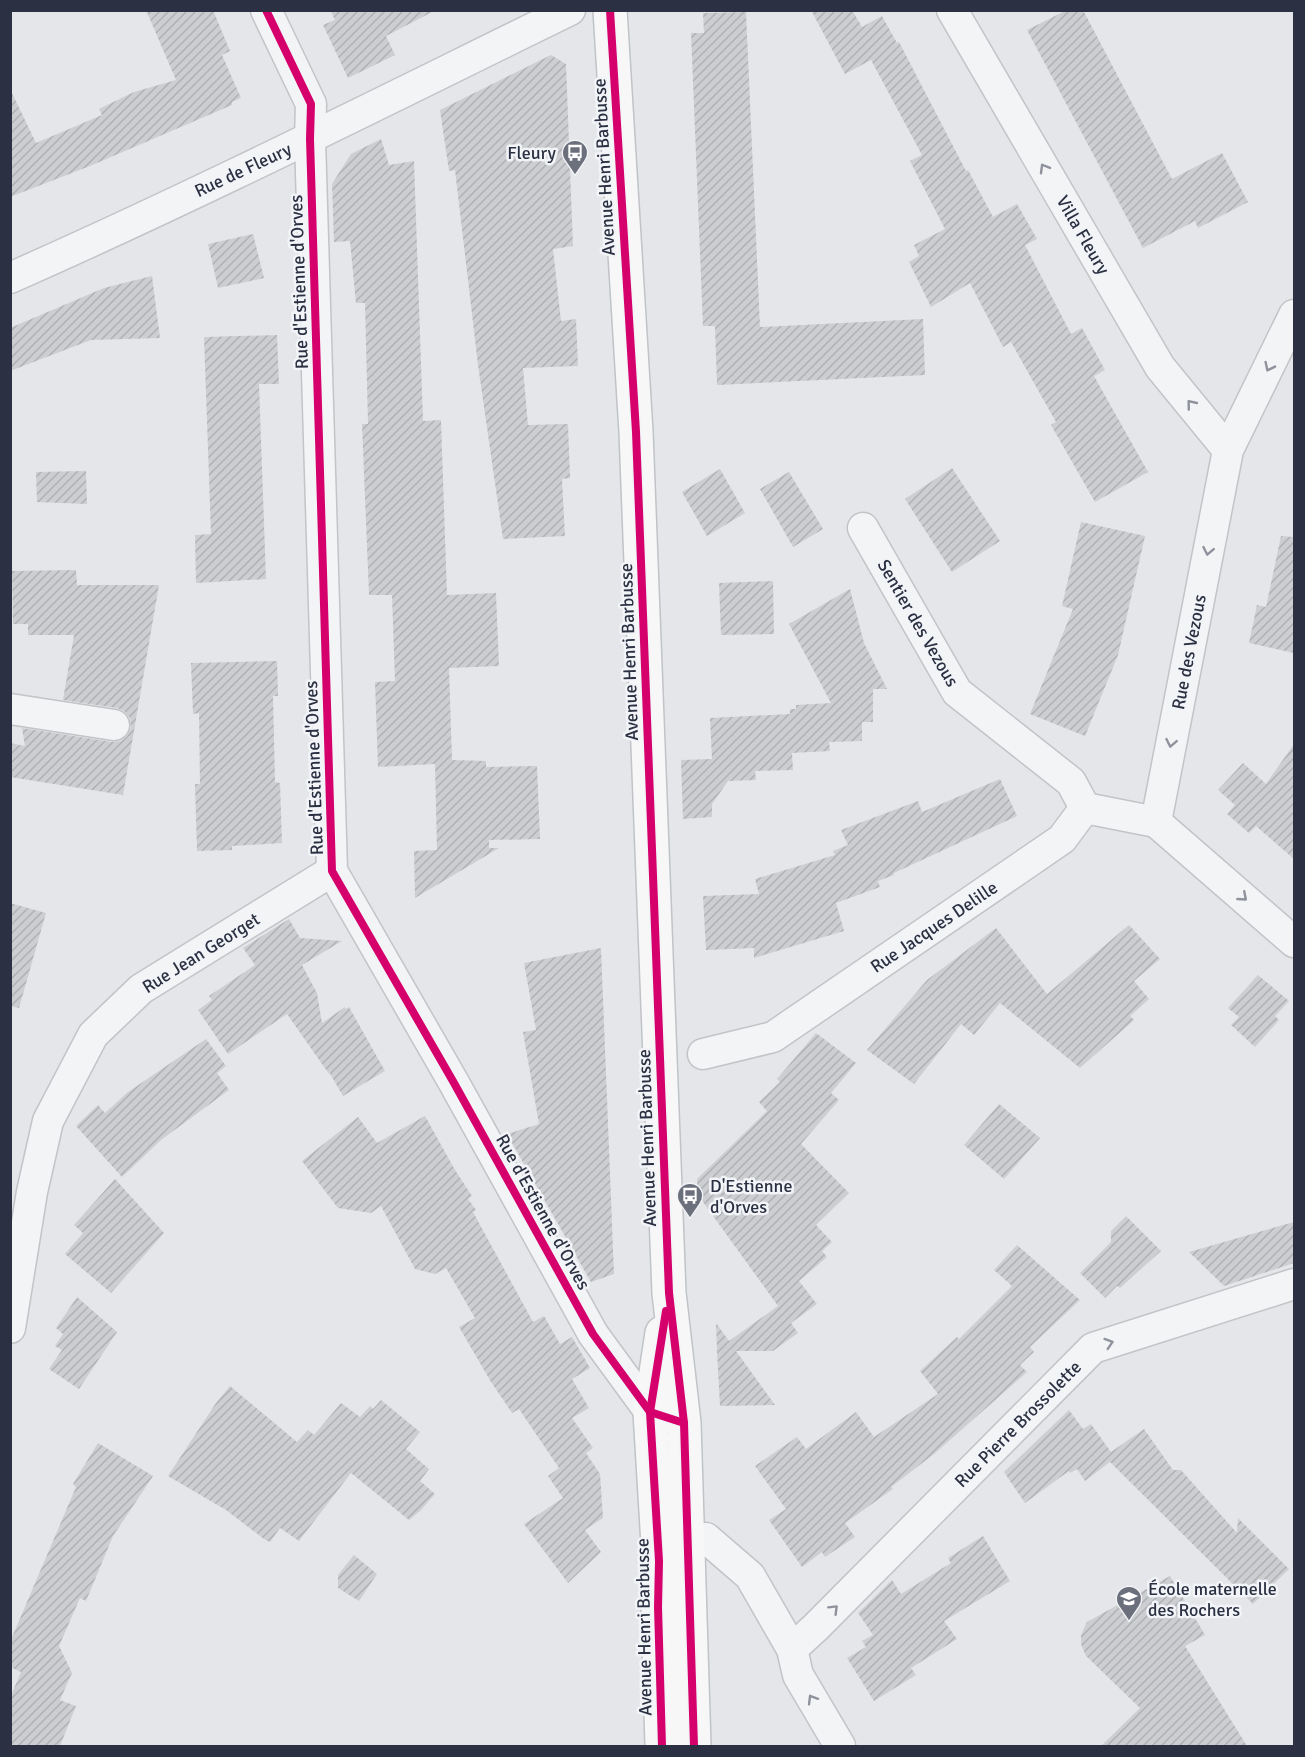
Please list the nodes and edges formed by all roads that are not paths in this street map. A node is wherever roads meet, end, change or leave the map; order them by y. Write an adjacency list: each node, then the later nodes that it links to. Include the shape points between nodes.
1 (266, 10): 5 (street, Rue d'Estienne d'Orves, via 311,104)
2 (570, 10): 5 (street, Rue de Fleury)
3 (610, 10): 18 (main road, Avenue Henri Barbusse, via 636,432)
4 (952, 10): 8 (street, Villa Fleury, one-way to 4, via 1160,366)
5 (310, 139): 6 (street, Rue de Fleury); 14 (street, Rue d'Estienne d'Orves)
6 (10, 278)
7 (1294, 315): 8 (street, Rue des Vezous, one-way to 8)
8 (1228, 450): 13 (street, Rue des Vezous, one-way to 13)
9 (863, 528): 12 (street, Sentier des Vezous, via 957,692 1071,782)
10 (10, 709): 11 (street)
11 (114, 725)
12 (1085, 808): 13 (street); 16 (street, Rue Jacques Delille, via 1062,839 773,1037)
13 (1156, 822): 15 (street, one-way to 15)
14 (332, 871): 19 (street, Rue Jean Georget, via 141,989 93,1035 48,1121); 20 (street, Rue d'Estienne d'Orves, via 593,1334)
15 (1294, 942)
16 (703, 1054)
17 (1294, 1284): 24 (street, Rue Pierre Brossolette, one-way to 17, via 1094,1348)
18 (669, 1293): 20 (main road, Avenue Henri Barbusse); 21 (main road, Avenue Henri Barbusse)
19 (10, 1328)
20 (650, 1412): 21 (street); 23 (main road, Avenue Henri Barbusse)
21 (684, 1423): 22 (main road, Avenue Henri Barbusse)
22 (689, 1545): 23 (street); 24 (street, via 706,1538 750,1576); 26 (main road, Avenue Henri Barbusse)
23 (659, 1561): 25 (main road, Avenue Henri Barbusse)
24 (792, 1649): 27 (street, one-way to 24, via 798,1675)
25 (662, 1746)
26 (694, 1746)
27 (840, 1746)

